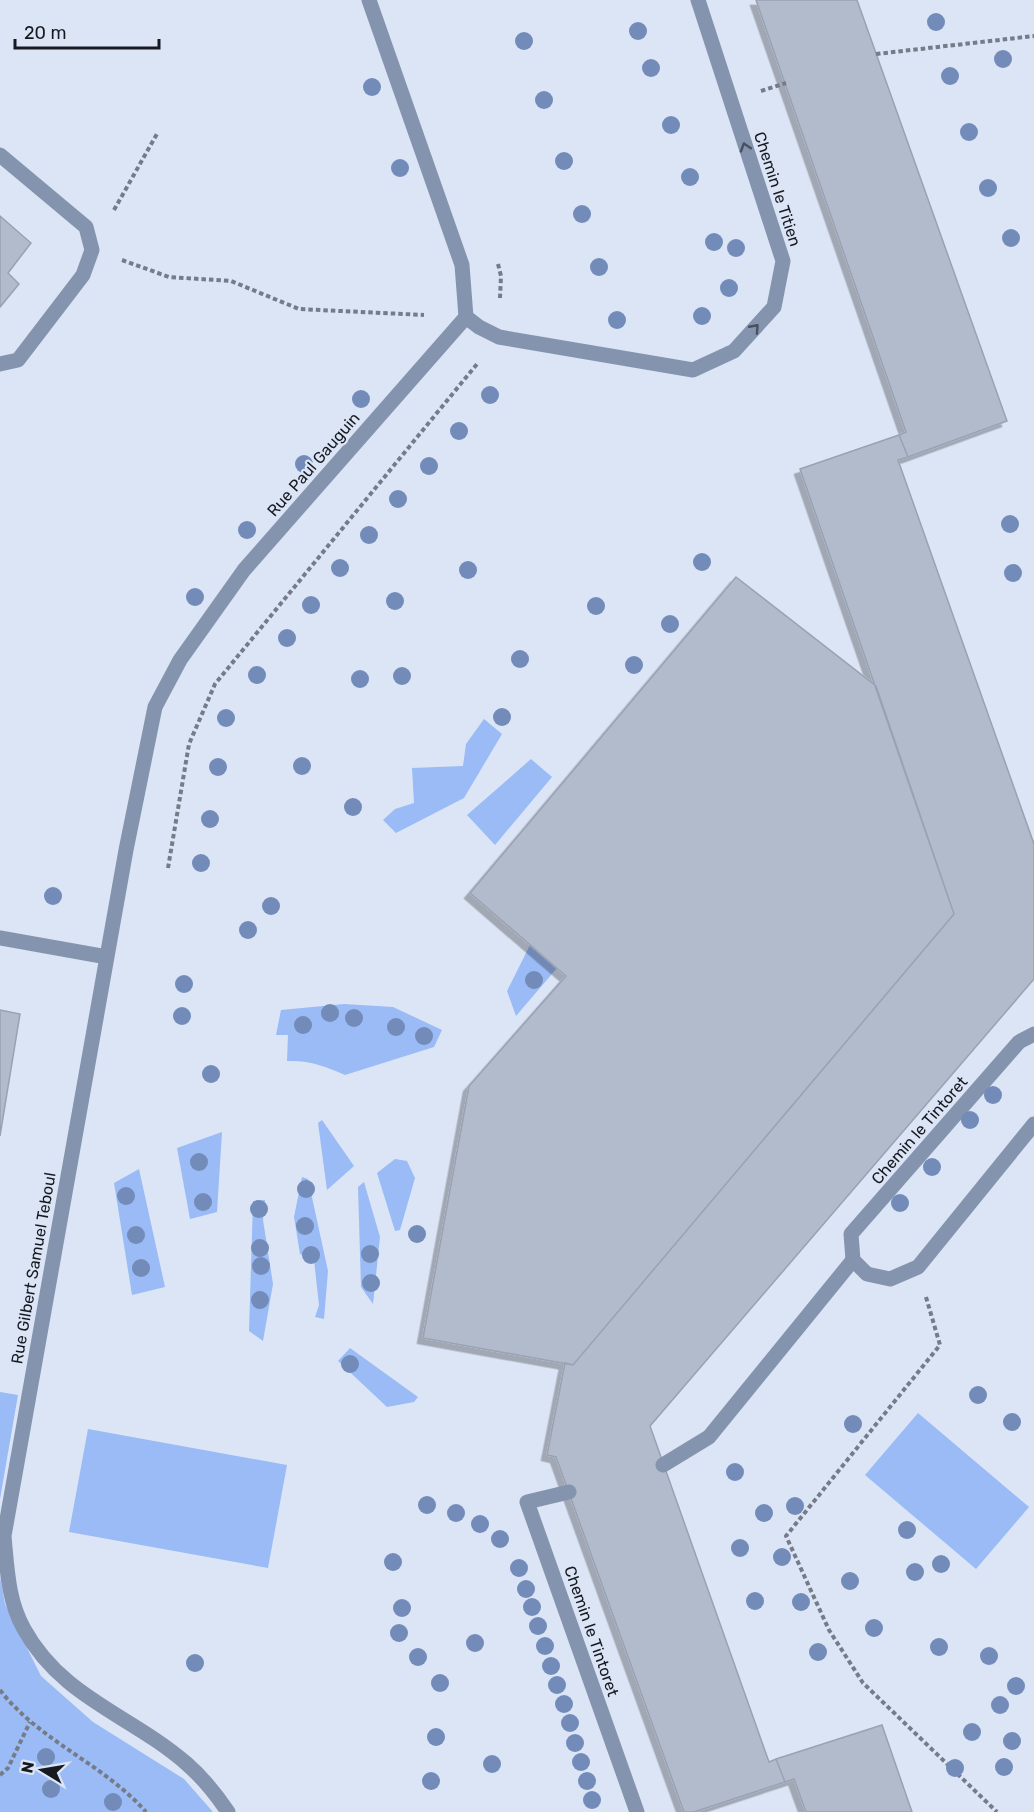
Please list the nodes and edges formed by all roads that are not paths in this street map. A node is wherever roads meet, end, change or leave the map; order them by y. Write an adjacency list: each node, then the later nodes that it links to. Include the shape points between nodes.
1 (369, 0): 4 (street, via 462,265)
2 (698, 0): 4 (street, Chemin le Titien, one-way to 2, via 499,337 693,370 734,351 774,307 783,261)
3 (0, 155): 5 (street, via 86,227 93,250 84,275 18,360)
4 (466, 317): 7 (street, Rue Paul Gauguin, via 244,570 180,660 155,707)
5 (0, 364)
6 (0, 938): 7 (street)
7 (107, 957): 13 (street, Rue Gilbert Samuel Teboul, via 4,1536 9,1589 23,1628 45,1661 73,1688 187,1764)
8 (1034, 1035): 10 (street, Chemin le Tintoret, via 1019,1042 851,1234)
9 (1034, 1124): 10 (street, via 918,1267 890,1279 867,1274)
10 (853, 1260): 11 (street, via 710,1437)
11 (663, 1465)
12 (569, 1492): 14 (street, Chemin le Tintoret, via 527,1502)
13 (228, 1812)
14 (637, 1812)

